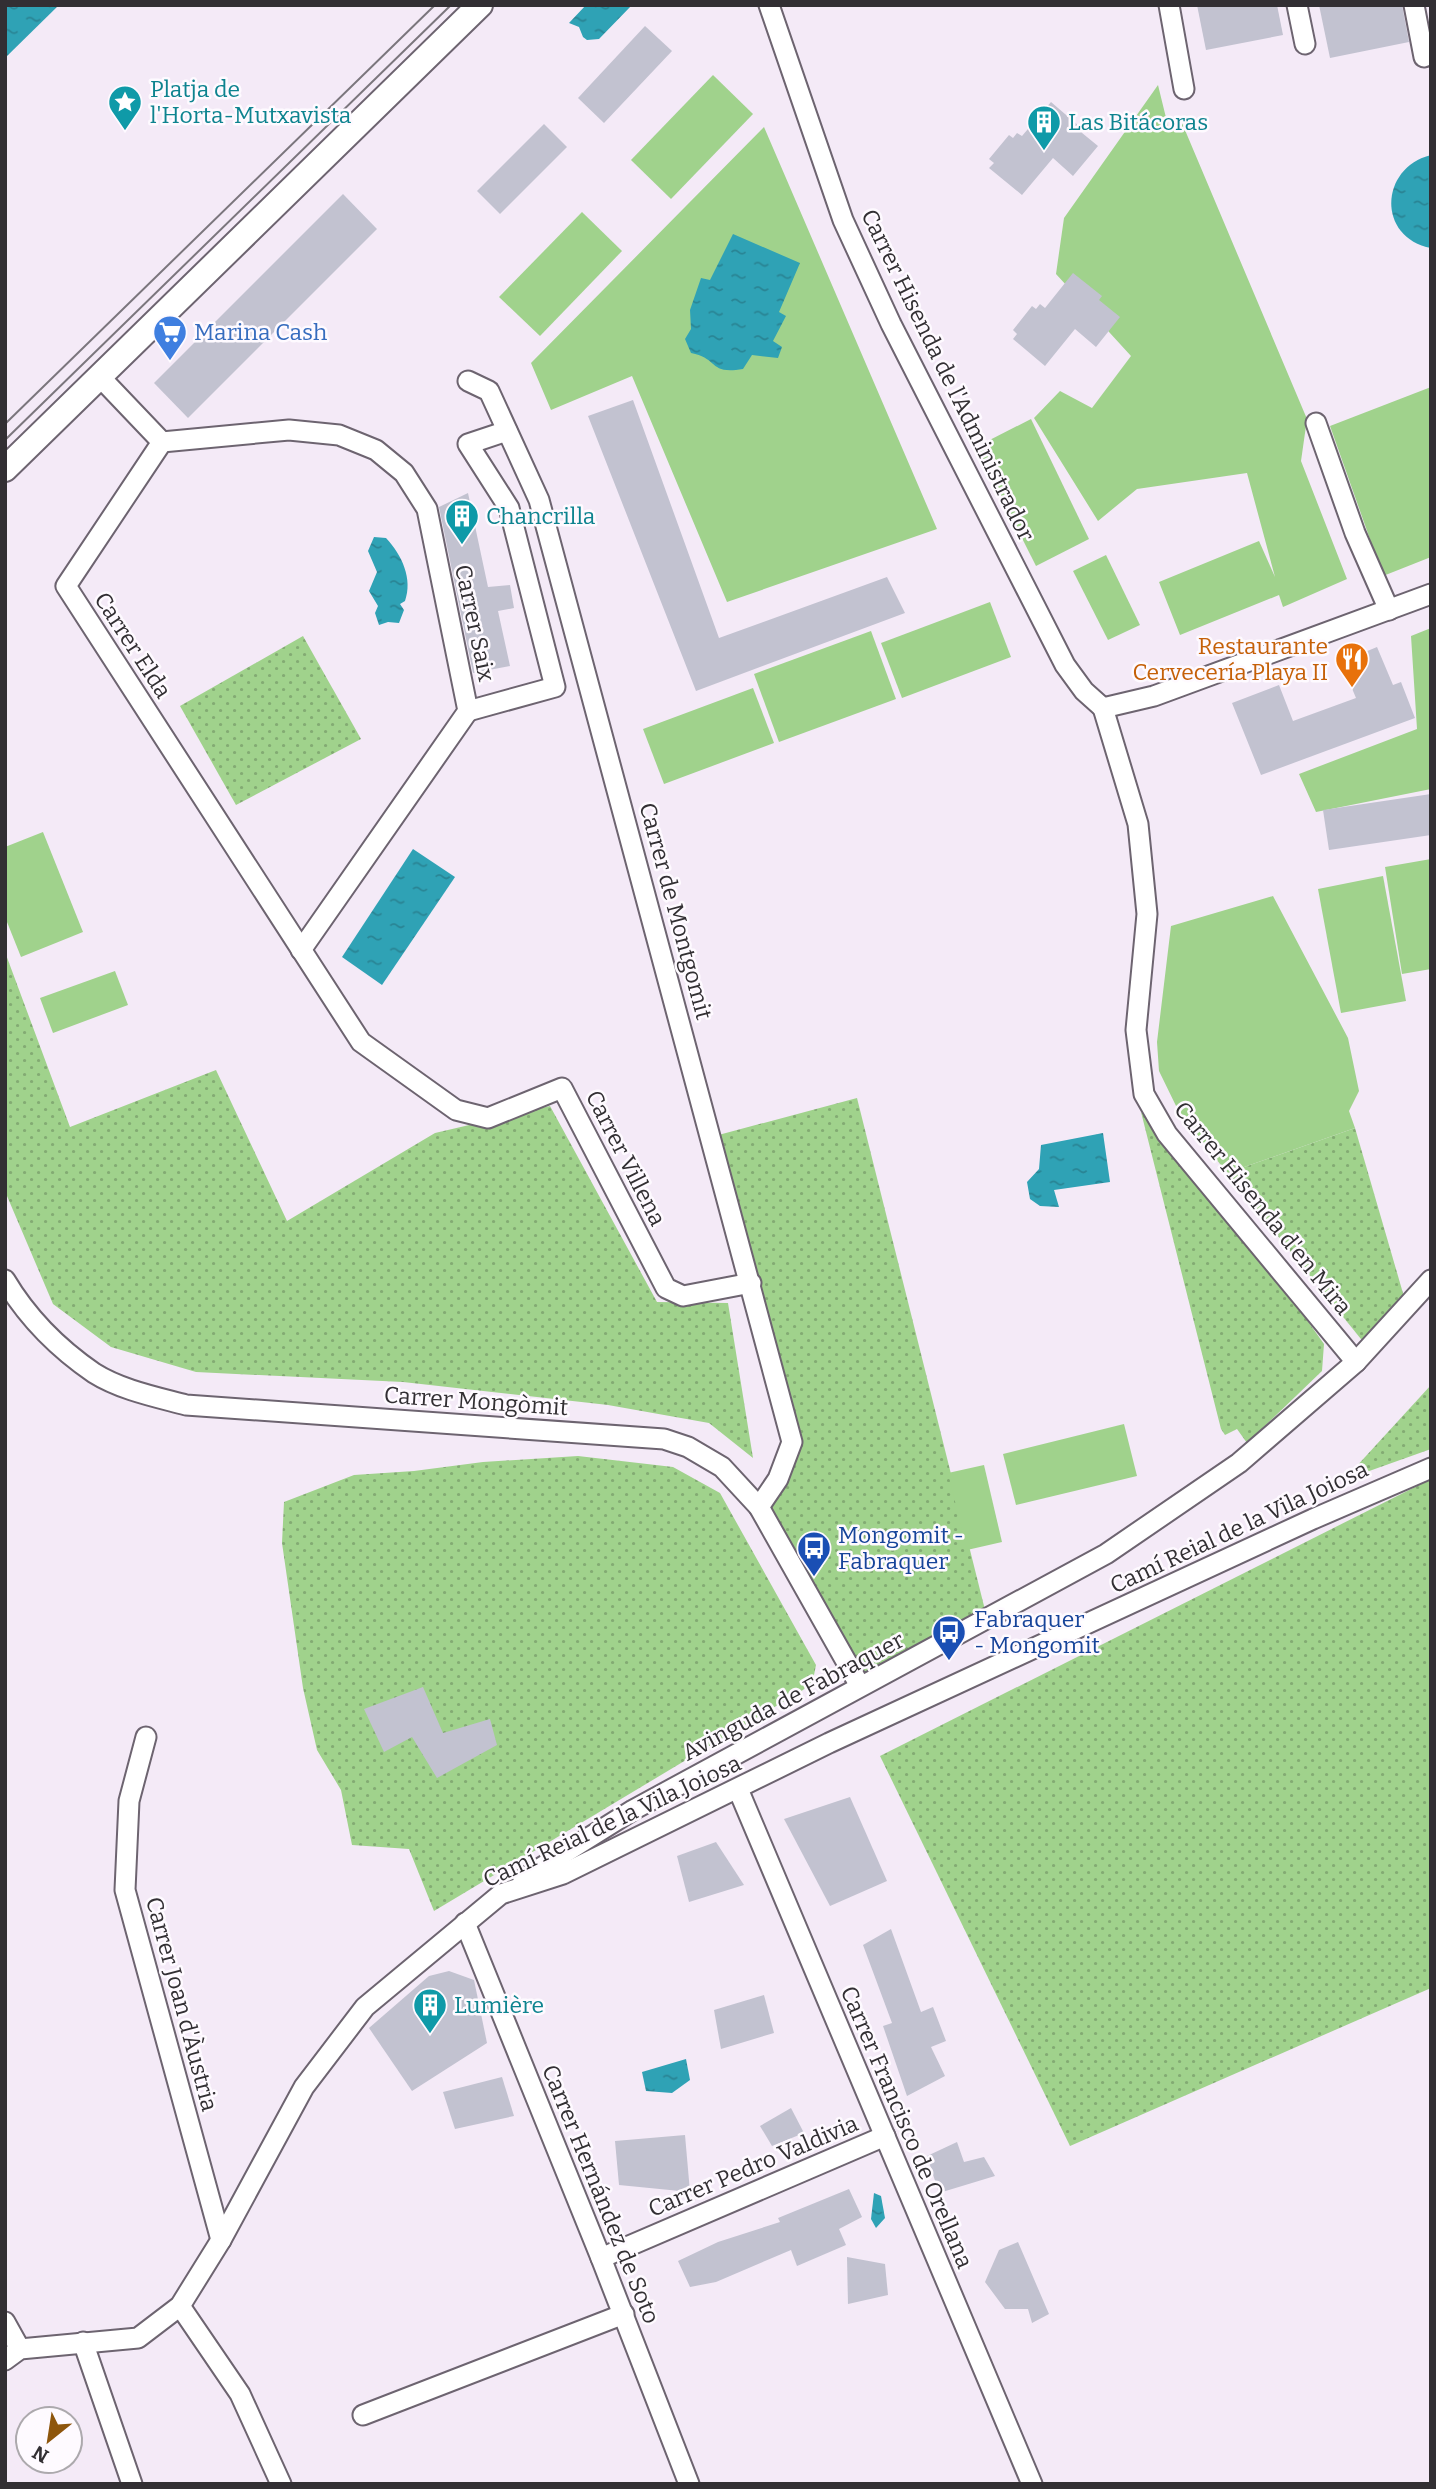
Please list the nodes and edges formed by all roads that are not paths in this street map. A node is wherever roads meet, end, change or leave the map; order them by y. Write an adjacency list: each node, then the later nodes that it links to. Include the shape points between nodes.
1 (480, 5): 9 (street)
2 (769, 5): 17 (street, Carrer Hisenda de l'Administrador, via 843,220 891,324 1065,665)
3 (1169, 5): 8 (street)
4 (1297, 5): 6 (street)
5 (1414, 5): 7 (street)
6 (1305, 44)
7 (1424, 57)
8 (1184, 89)
9 (101, 378): 13 (street); 14 (street)
10 (468, 381): 12 (street, Carrer de Montgomit, via 489,391)
11 (1315, 423): 16 (street)
12 (507, 431): 18 (street, via 468,444 509,508 555,687); 22 (street, Carrer de Montgomit, via 539,500)
13 (162, 442): 18 (street, Carrer Saix, via 289,430 339,435 376,450 404,473 427,509); 19 (street, Carrer Elda, via 66,586)
14 (5, 469)
15 (1431, 594): 16 (street)
16 (1389, 610): 17 (street, via 1154,696)
17 (1103, 708): 23 (street, Carrer Hisenda d'en Mira, via 1126,779 1141,850 1147,914 1136,1030 1144,1094 1167,1134)
18 (468, 711): 19 (street, Carrer Saix)
19 (301, 950): 22 (street, Carrer Villena, via 361,1042 456,1111 488,1118 562,1088 666,1288 683,1296)
20 (5, 1280): 25 (street, Carrer Mongòmit, via 20,1306 53,1340 96,1374 141,1393 186,1405 664,1439 722,1467)
21 (1431, 1280): 23 (street, Avinguda de Fabraquer)
22 (751, 1283): 25 (street, Carrer de Montgomit, via 792,1443 778,1479)
23 (1356, 1362): 26 (street, Avinguda de Fabraquer, via 1239,1463 1106,1554)
24 (1431, 1468): 28 (street, Camí Reial de la Vila Joiosa)
25 (759, 1507): 26 (street, Carrer Mongòmit)
26 (860, 1686): 29 (street, Avinguda de Fabraquer, via 633,1810)
27 (146, 1737): 32 (street, Carrer Joan d'Àustria, via 129,1801 125,1890)
28 (738, 1789): 29 (street, Camí Reial de la Vila Joiosa, via 563,1874); 31 (street, Carrer Francisco de Orellana)
29 (501, 1894): 30 (street, Camí Reial de la Vila Joiosa)
30 (465, 1923): 32 (street, Camí Reial de la Vila Joiosa, via 365,2007 304,2087); 33 (street, Carrer Hernández de Soto)
31 (885, 2136): 33 (street, Carrer Pedro Valdivia); 43 (street, Carrer Francisco de Orellana)
32 (221, 2240): 34 (street, Camí Reial de la Vila Joiosa)
33 (601, 2258): 35 (street, Carrer Hernández de Soto)
34 (180, 2306): 37 (street, Camí Reial de la Vila Joiosa, via 138,2338); 41 (street, via 240,2394)
35 (624, 2314): 39 (street); 42 (street, Carrer Hernández de Soto)
36 (5, 2322): 38 (street)
37 (83, 2342): 38 (street, Camí Reial de la Vila Joiosa); 40 (street)
38 (13, 2355)
39 (363, 2415)
40 (132, 2484)
41 (281, 2484)
42 (689, 2484)
43 (1032, 2484)

